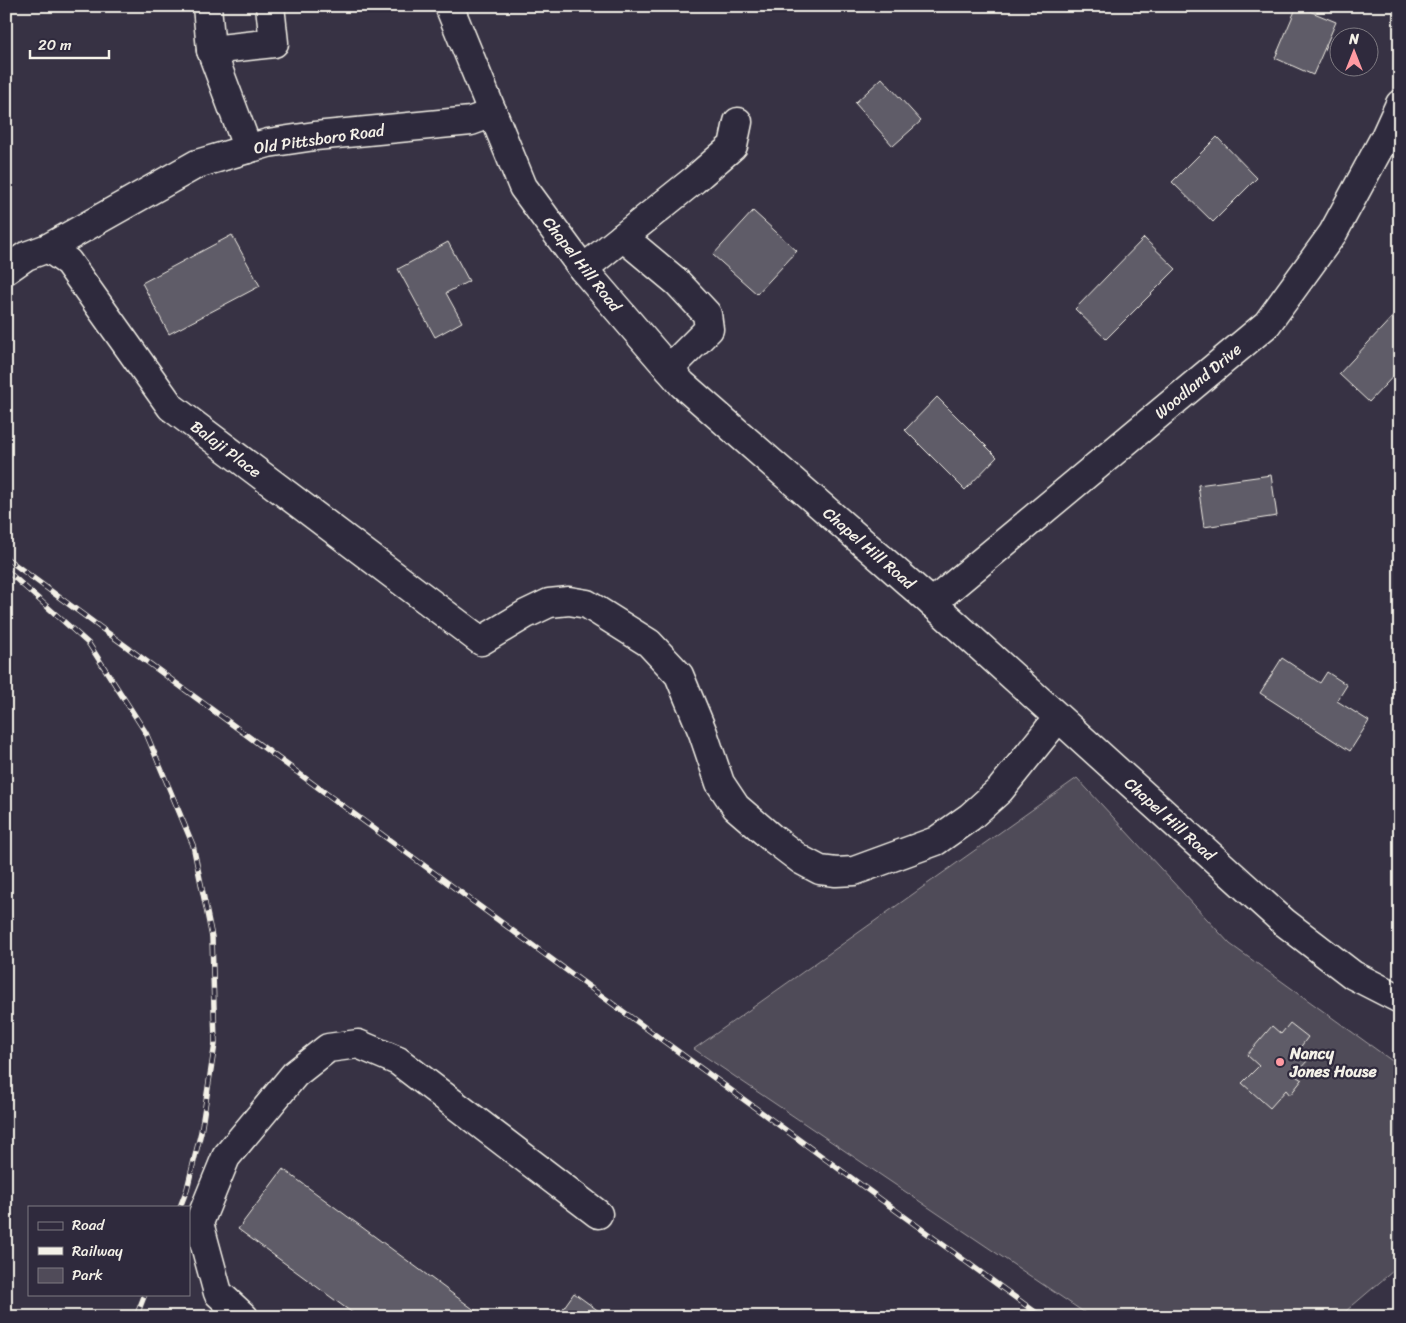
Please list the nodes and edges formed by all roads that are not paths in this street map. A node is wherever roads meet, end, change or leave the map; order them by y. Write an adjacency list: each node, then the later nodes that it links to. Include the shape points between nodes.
1 (207, 6): 4 (main road)
2 (270, 6): 4 (main road, via 274,43)
3 (449, 6): 6 (main road, Chapel Hill Road)
4 (212, 50): 8 (main road)
5 (1400, 104): 14 (main road, Woodland Drive, via 1333,233 1267,324)
6 (493, 113): 8 (main road, Old Pittsboro Road, via 471,121 315,136); 11 (main road, Chapel Hill Road, via 523,187)
7 (738, 122): 9 (main road, via 733,146)
8 (248, 149): 10 (main road, Old Pittsboro Road, via 197,164)
9 (623, 237): 11 (main road); 13 (main road, via 677,282 707,314 709,329)
10 (48, 248): 12 (main road, via 26,256); 15 (main road, Balaji Place, via 68,262 170,407 481,641 549,603 569,601 587,604 649,643 679,675 720,783 736,807 800,860 820,870 854,871 936,841 1000,790)
11 (583, 269): 13 (main road, Chapel Hill Road)
12 (6, 270)
13 (669, 369): 14 (main road, Chapel Hill Road, via 682,384)
14 (932, 603): 15 (main road, Chapel Hill Road)
15 (1058, 718): 16 (main road, Chapel Hill Road, via 1284,922 1353,974)
16 (1400, 999)
17 (598, 1214): 18 (main road, via 398,1061 358,1044 328,1048 295,1074 226,1157 199,1223 218,1293)
18 (244, 1317)

